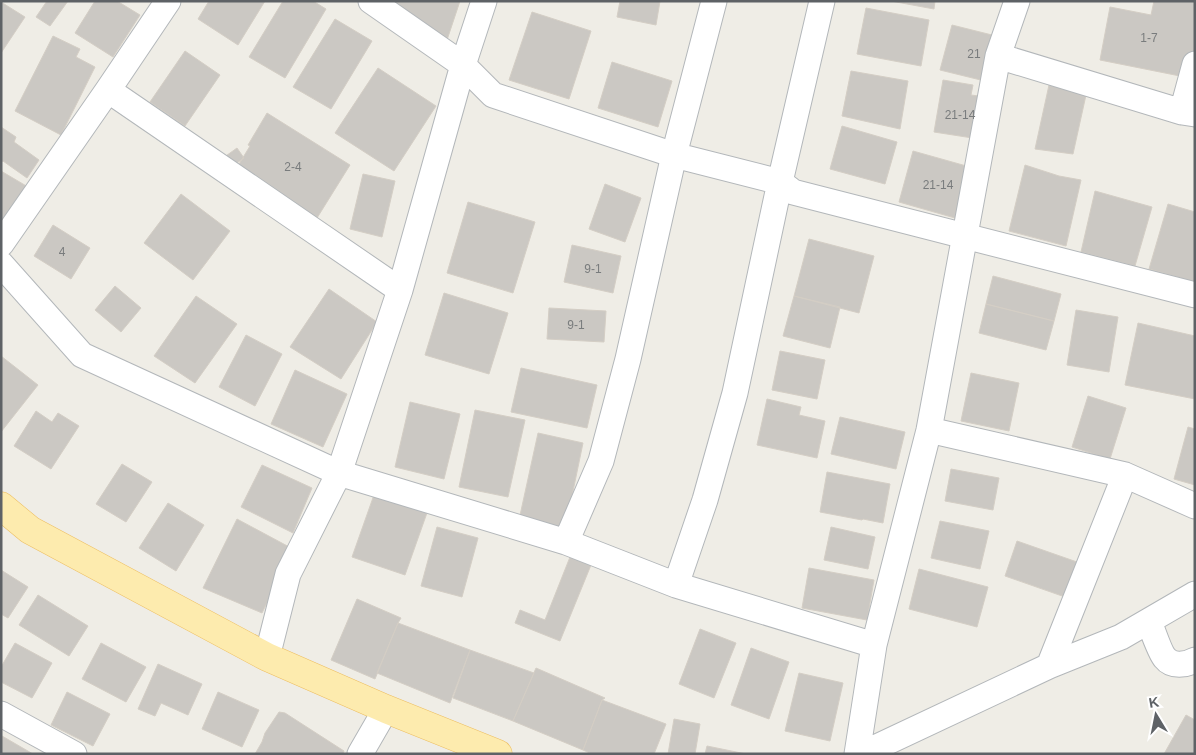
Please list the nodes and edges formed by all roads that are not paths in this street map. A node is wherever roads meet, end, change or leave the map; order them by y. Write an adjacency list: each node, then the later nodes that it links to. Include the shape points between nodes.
1 (168, 1): 10 (street)
2 (371, 1): 9 (street)
3 (484, 1): 9 (street)
4 (714, 1): 12 (street)
5 (822, 1): 13 (street)
6 (1017, 1): 7 (street)
7 (998, 56): 11 (street); 14 (street)
8 (1195, 64): 11 (street)
9 (463, 65): 12 (street, via 493,96); 17 (street)
10 (108, 90): 15 (street); 17 (street)
11 (1188, 113)
12 (674, 155): 13 (street); 24 (street, via 628,359 601,461)
13 (780, 182): 14 (street, via 793,192); 25 (street, via 735,392 705,500)
14 (964, 236): 18 (street); 19 (street)
15 (1, 244)
16 (1, 264): 20 (street, via 82,355)
17 (400, 290): 20 (street)
18 (1195, 295)
19 (929, 430): 21 (street); 28 (street)
20 (339, 473): 24 (street); 29 (street, via 288,574)
21 (1125, 475): 23 (street); 31 (street)
22 (1, 506): 29 (main road, via 30,530)
23 (1195, 506)
24 (566, 542): 25 (street)
25 (676, 585): 28 (street)
26 (1195, 594): 27 (street)
27 (1149, 621): 30 (street, via 1164,658 1173,664); 31 (street, via 1121,637)
28 (874, 645): 37 (street)
29 (267, 657): 32 (main road)
30 (1195, 660)
31 (1049, 666): 38 (street)
32 (386, 708): 35 (street); 36 (main road)
33 (1, 714): 34 (street)
34 (74, 754)
35 (360, 754)
36 (498, 754)
37 (857, 754)
38 (862, 754)

